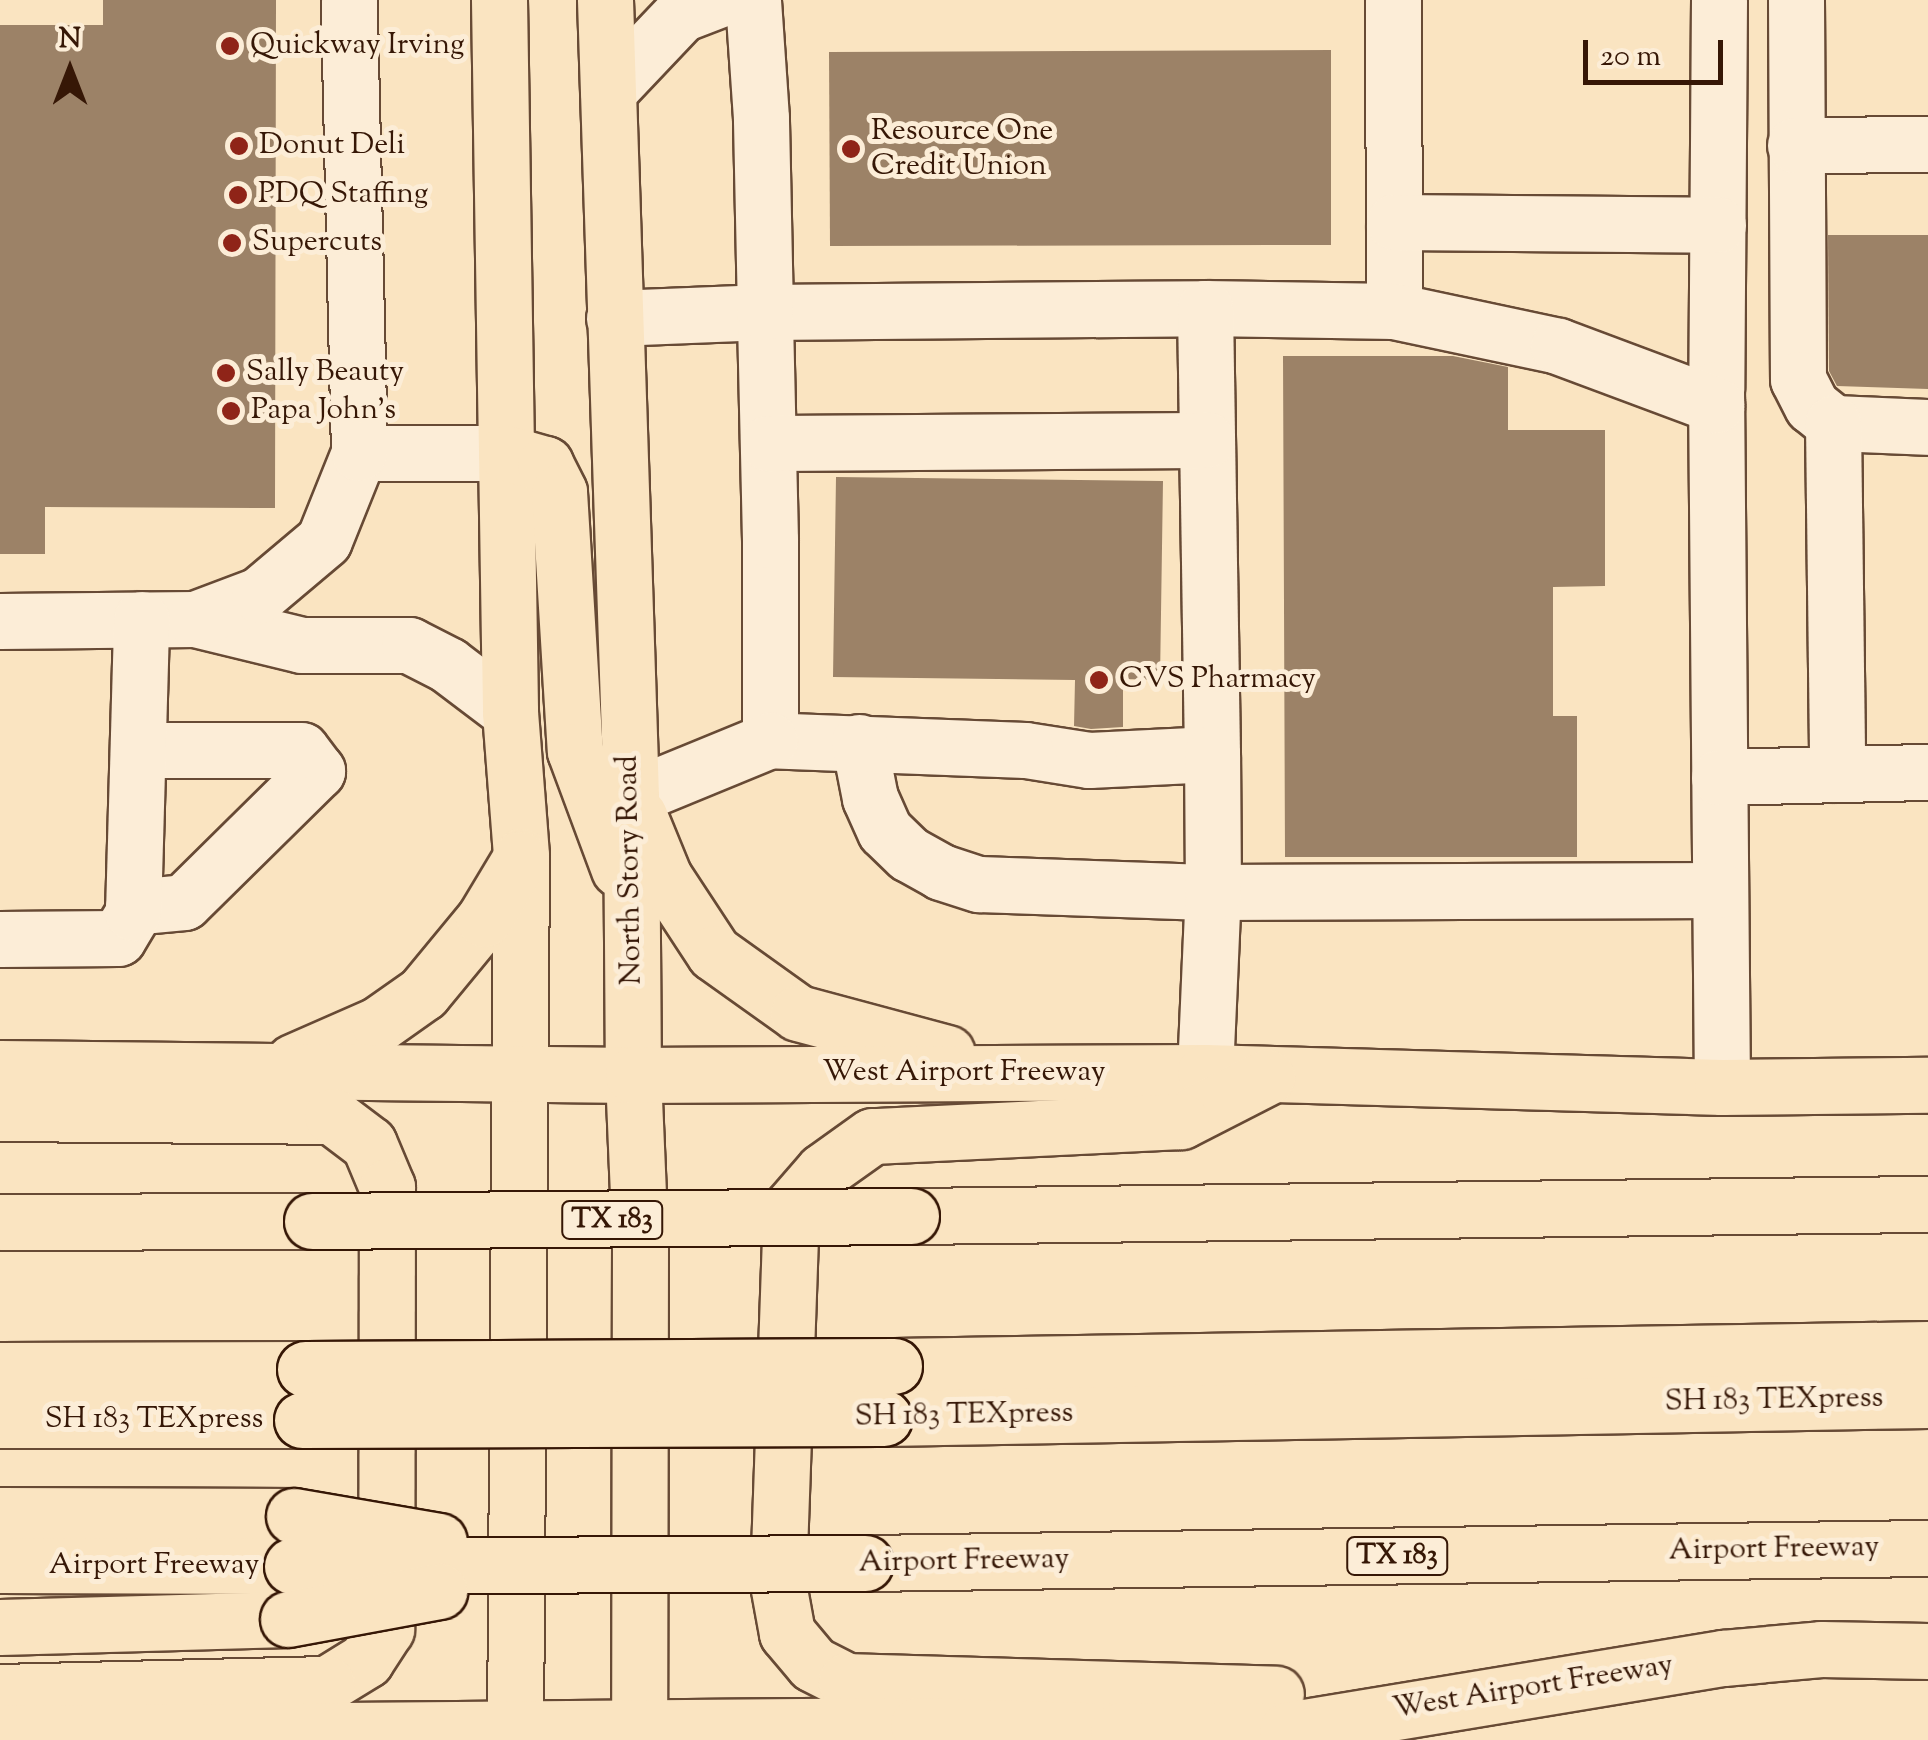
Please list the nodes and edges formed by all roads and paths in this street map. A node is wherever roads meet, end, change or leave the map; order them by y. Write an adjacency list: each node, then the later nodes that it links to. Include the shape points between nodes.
1 (348, 0): 25 (lane)
2 (499, 0): 24 (main road)
3 (605, 0): 10 (main road, North Story Road)
4 (715, 0): 9 (lane); 10 (lane, via 680,14)
5 (753, 0): 17 (lane)
6 (1392, 0): 13 (lane)
7 (1720, 0): 14 (lane)
8 (1796, 0): 12 (lane)
9 (685, 1)
10 (608, 91): 18 (main road, North Story Road)
11 (1928, 144): 12 (lane)
12 (1795, 145): 20 (lane, via 1798,379 1812,406)
13 (1394, 222): 14 (lane); 16 (lane)
14 (1718, 225): 19 (lane)
15 (1205, 308): 16 (lane); 17 (lane); 22 (lane)
16 (1394, 311): 19 (lane, via 1558,346)
17 (765, 312): 18 (lane); 23 (lane)
18 (614, 318): 37 (main road, North Story Road)
19 (1716, 405): 36 (lane)
20 (1834, 423): 21 (lane); 35 (lane)
21 (1928, 427)
22 (1207, 440): 23 (lane); 33 (lane)
23 (768, 443): 30 (lane)
24 (506, 453): 25 (lane); 29 (main road); 41 (main road, via 545,464 559,492 574,751)
25 (359, 454): 27 (lane, via 324,540 258,595)
26 (141, 619): 27 (lane); 28 (lane); 32 (lane)
27 (196, 619): 29 (lane, via 302,645 409,645)
28 (0, 621)
29 (510, 712): 38 (main road)
30 (770, 740): 31 (lane); 37 (lane)
31 (859, 742): 33 (lane, via 1089,760); 40 (lane, via 870,798 885,831 941,872 979,884)
32 (138, 750): 42 (lane); 42 (lane, via 302,750 317,771 184,902)
33 (1212, 754): 40 (lane)
34 (1928, 772): 35 (lane)
35 (1837, 774): 36 (lane)
36 (1719, 777): 39 (lane)
37 (631, 797): 41 (main road, North Story Road); 47 (main road, via 664,877 714,952 798,1014)
38 (521, 856): 45 (main road, via 484,920 423,992 380,1024); 46 (main road)
39 (1720, 890): 40 (lane); 52 (lane)
40 (1213, 892): 48 (lane)
41 (630, 900): 50 (main road, North Story Road)
42 (133, 907): 43 (lane, via 118,938)
43 (0, 939)
44 (0, 1068): 45 (main road, West Airport Freeway)
45 (276, 1070): 46 (main road, West Airport Freeway)
46 (520, 1072): 50 (main road, West Airport Freeway); 73 (main road)
47 (1017, 1072): 48 (main road, West Airport Freeway); 50 (main road, West Airport Freeway)
48 (1205, 1072): 49 (main road, West Airport Freeway)
49 (1274, 1074): 52 (main road, West Airport Freeway); 69 (main road, via 1181,1121 872,1136 823,1171 791,1208 778,1584 786,1633 812,1664 846,1681 1280,1694)
50 (633, 1075): 71 (main road, North Story Road, via 640,1244)
51 (1928, 1085): 52 (main road, West Airport Freeway)
52 (1722, 1086)
53 (0, 1113): 68 (main road, via 332,1116 369,1144 387,1187 387,1225 386,1629 366,1660 328,1684)
54 (1928, 1204): 55 (main road, TX 183, bridge)
55 (0, 1222)
56 (1928, 1349): 58 (main road, SH 183 TEXpress)
57 (0, 1370): 59 (main road, SH 183 TEXpress)
58 (889, 1392): 59 (main road, SH 183 TEXpress, bridge); 60 (main road, SH 183 TEXpress)
59 (303, 1395): 61 (main road, SH 183 TEXpress)
60 (1928, 1400)
61 (0, 1420)
62 (0, 1515): 65 (main road)
63 (1928, 1548): 65 (main road, Airport Freeway / TX 183, bridge)
64 (0, 1566): 65 (main road, Airport Freeway / TX 183)
65 (291, 1567): 66 (main road)
66 (0, 1628)
67 (1928, 1651): 69 (main road, West Airport Freeway, via 1821,1649 1723,1658)
68 (0, 1692)
69 (1354, 1715): 74 (main road, West Airport Freeway)
70 (0, 1733): 73 (main road, West Airport Freeway)
71 (639, 1733): 72 (main road, West Airport Freeway); 73 (main road, West Airport Freeway)
72 (892, 1733): 74 (main road, West Airport Freeway)
73 (515, 1734)
74 (1287, 1735)

